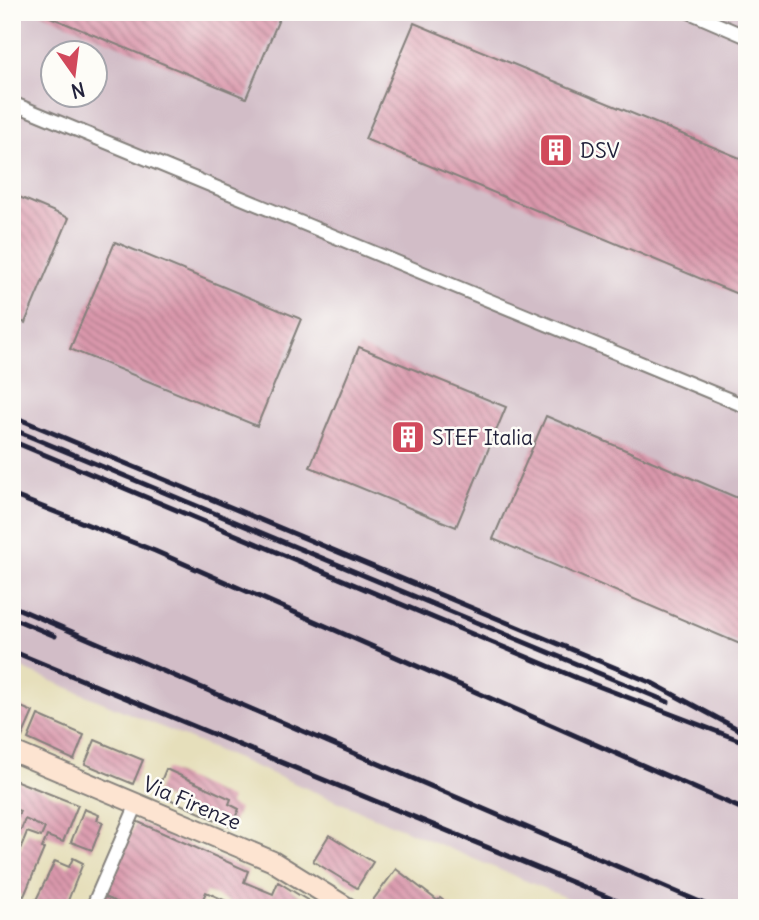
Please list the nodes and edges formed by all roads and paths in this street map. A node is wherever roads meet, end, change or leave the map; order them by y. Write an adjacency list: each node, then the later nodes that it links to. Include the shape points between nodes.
1 (689, 12): 2 (street)
2 (747, 37)
3 (12, 103): 4 (street)
4 (747, 407)
5 (12, 751): 6 (main road, Via Firenze)
6 (137, 804): 7 (street); 8 (main road, Via Firenze, via 272,861)
7 (92, 908)
8 (348, 908)

